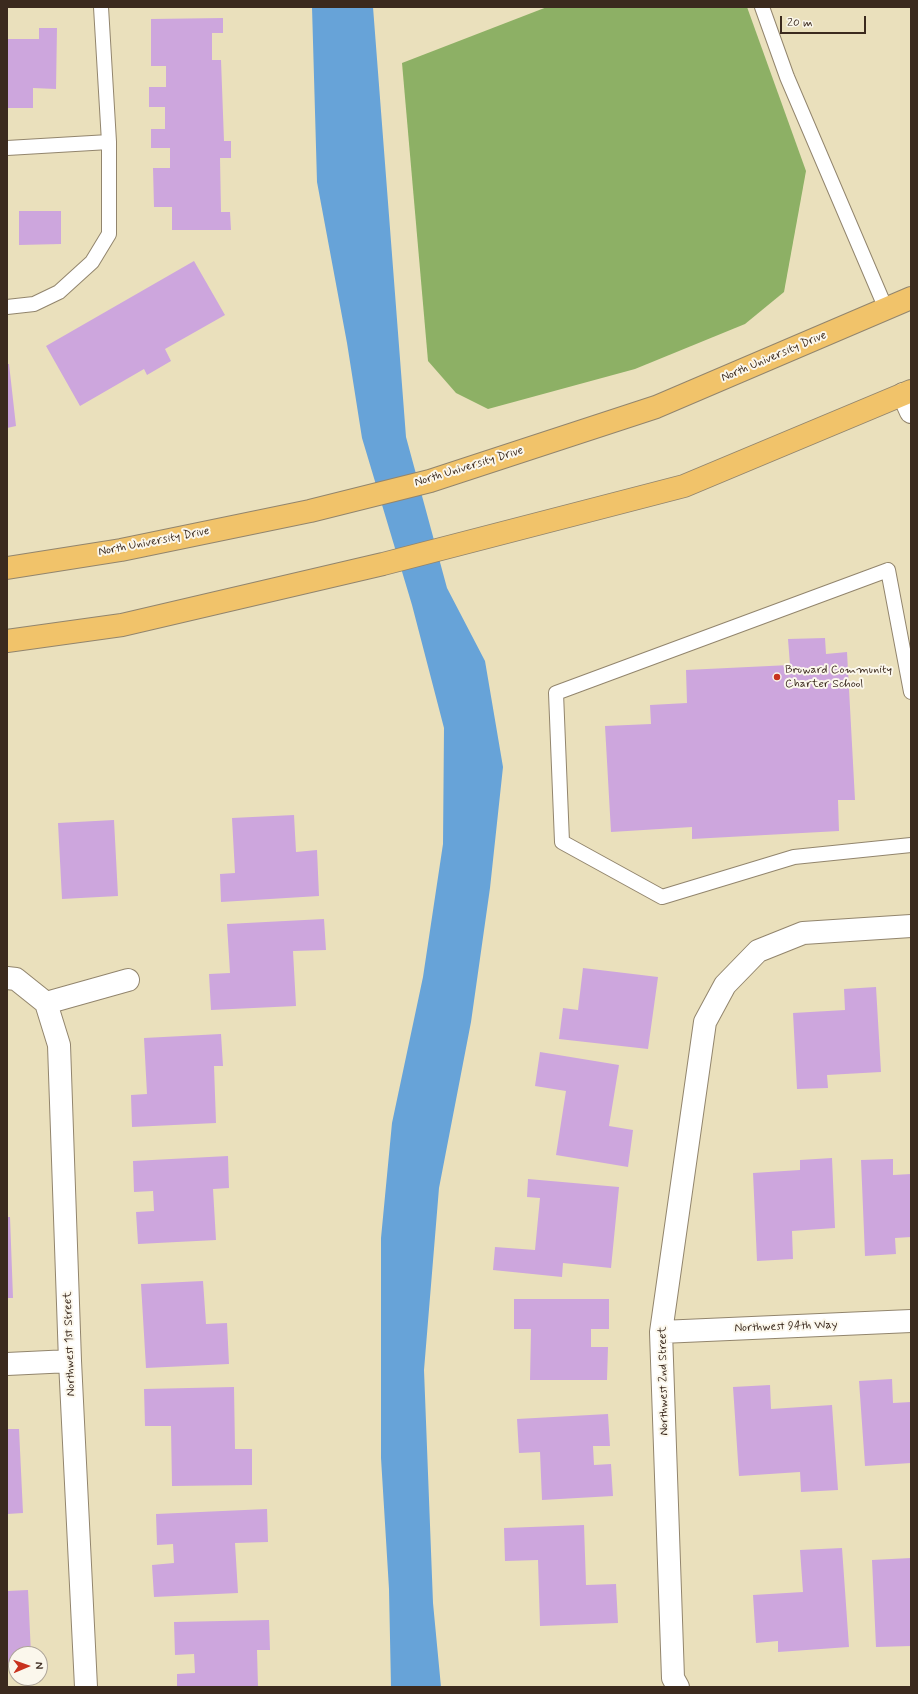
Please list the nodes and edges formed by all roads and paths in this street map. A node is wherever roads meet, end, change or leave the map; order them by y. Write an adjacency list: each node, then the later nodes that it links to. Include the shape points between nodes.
1 (101, 7): 3 (lane)
2 (762, 7): 7 (lane, via 787,77)
3 (109, 142): 4 (lane); 6 (lane, via 109,234 92,262 59,292 34,304)
4 (7, 148)
5 (911, 298): 7 (main road, North University Drive)
6 (7, 307)
7 (886, 310): 9 (main road, North University Drive, via 656,407 430,481 310,511 129,548)
8 (908, 399): 10 (main road, via 684,486 383,564 122,625)
9 (7, 568)
10 (7, 641)
11 (911, 692): 12 (lane, via 888,570 556,693 562,842 662,897 794,857)
12 (911, 845)
13 (911, 926): 18 (street, Northwest 2nd Street, via 803,933 758,951 725,984 705,1022)
14 (7, 978): 16 (street, via 16,979)
15 (128, 980): 16 (street)
16 (46, 1004): 19 (street, Northwest 1st Street, via 59,1045)
17 (911, 1321): 18 (street, Northwest 94th Way)
18 (661, 1332): 22 (street, Northwest 2nd Street, via 674,1678)
19 (70, 1361): 20 (street); 21 (street, Northwest 1st Street)
20 (7, 1364)
21 (86, 1687)
22 (678, 1687)

